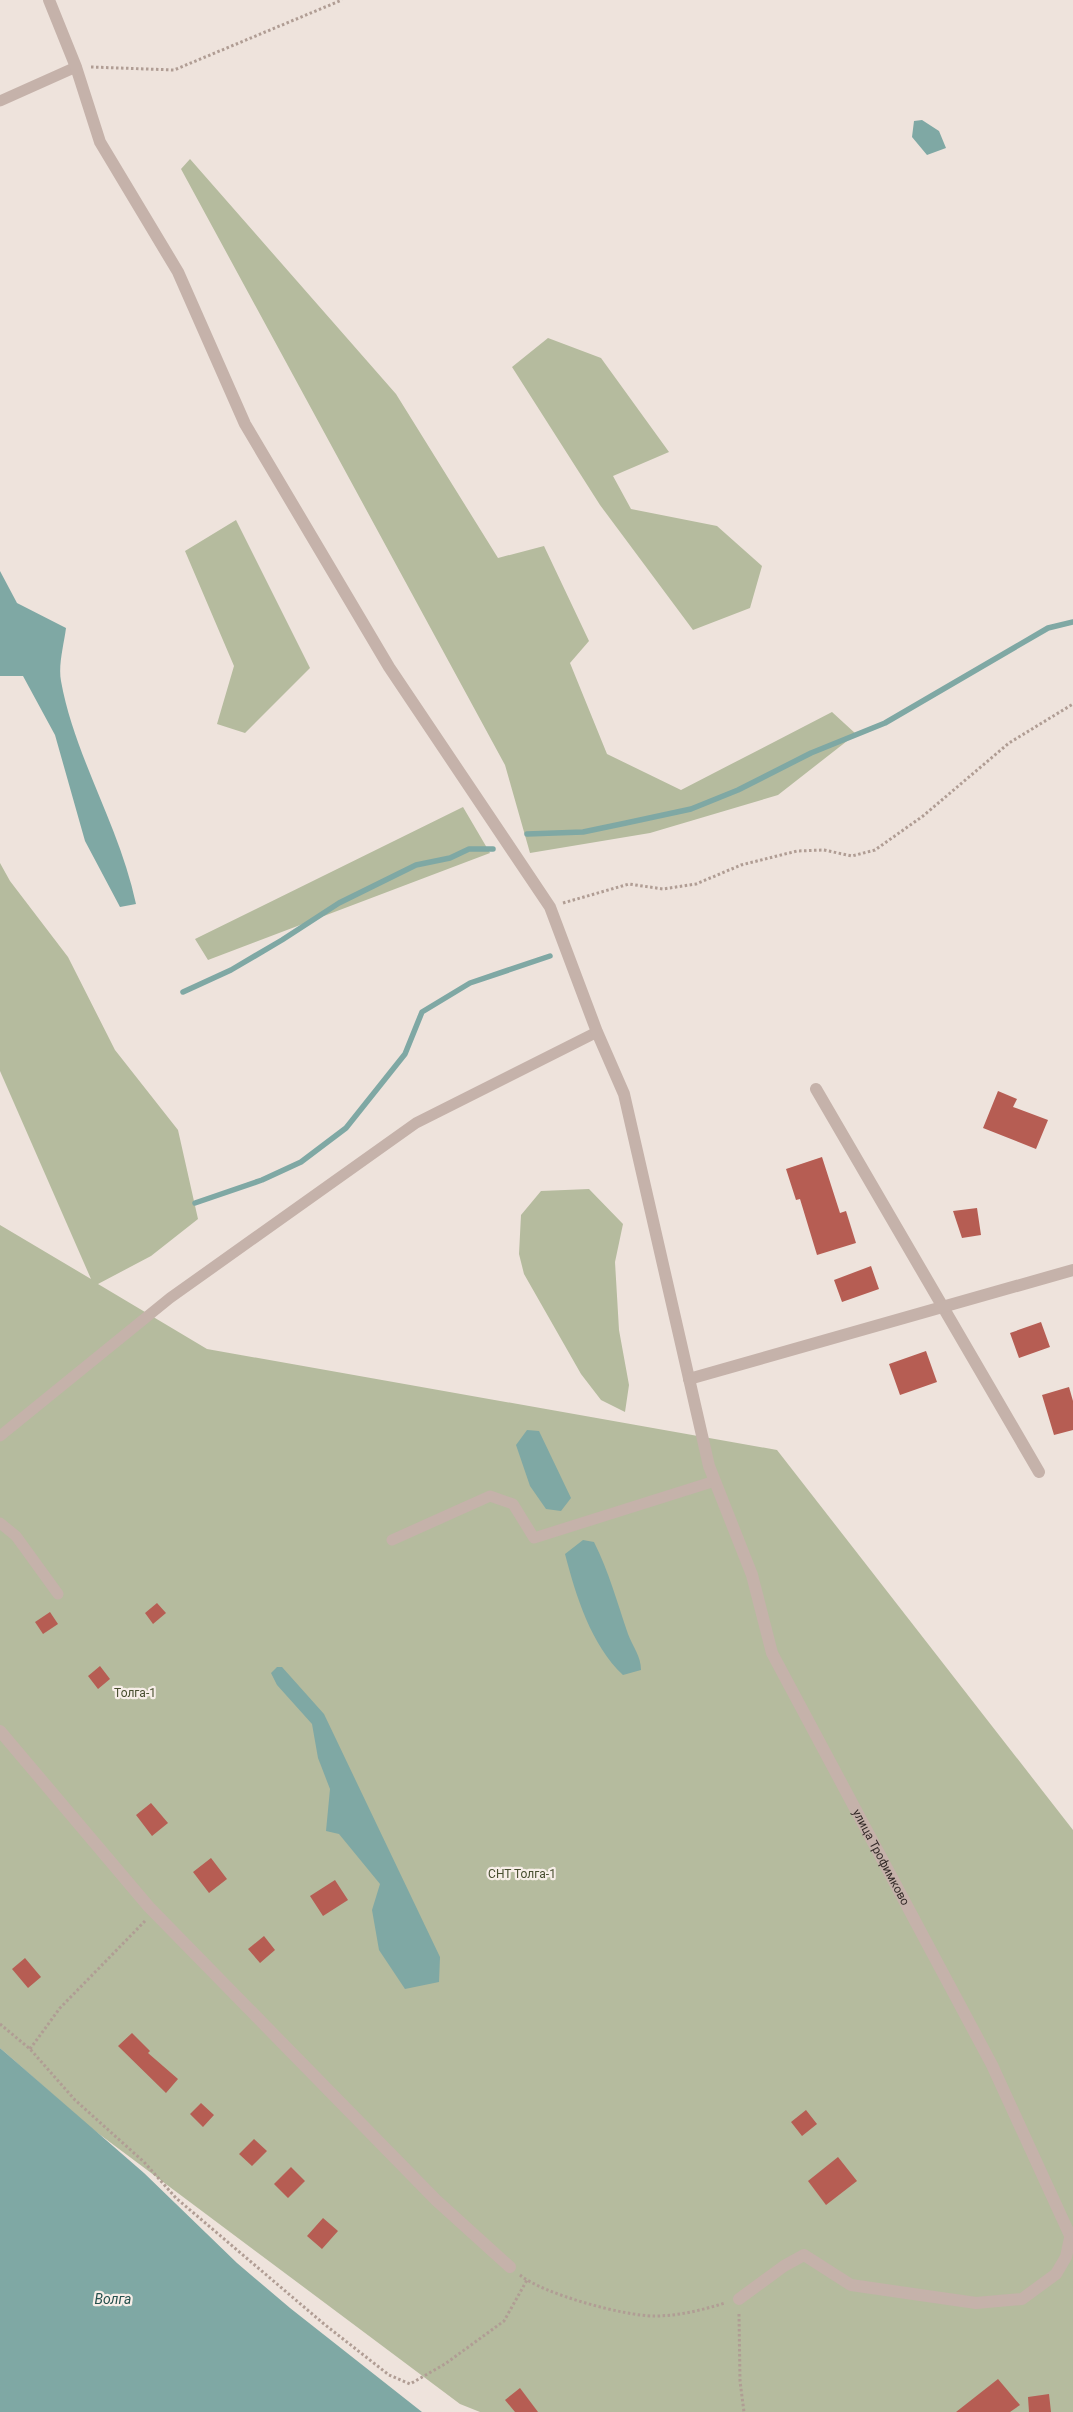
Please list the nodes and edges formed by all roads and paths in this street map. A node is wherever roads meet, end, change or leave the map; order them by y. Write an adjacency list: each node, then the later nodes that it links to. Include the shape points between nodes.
1 (49, 0): 3 (street, улица Трофимково)
2 (342, 0): 3 (path, via 174,70)
3 (76, 67): 4 (lane); 6 (street, улица Трофимково, via 100,142 178,272 245,424 389,666)
4 (0, 101)
5 (1073, 704): 6 (path, via 1009,743 923,816 874,850 852,856 824,850 797,851 741,865 696,884 663,889 629,884)
6 (550, 907): 7 (street, улица Трофимково)
7 (597, 1032): 11 (street, улица Трофимково, via 624,1094); 12 (lane, via 416,1123 170,1298)
8 (816, 1089): 10 (street)
9 (1073, 1270): 10 (street)
10 (944, 1307): 11 (street); 13 (street)
11 (689, 1379): 14 (street, улица Трофимково, via 708,1466)
12 (0, 1436)
13 (1039, 1472)
14 (715, 1481): 16 (lane, via 534,1538 513,1504 490,1496); 22 (street, улица Трофимково, via 752,1575 772,1653 992,2065)
15 (0, 1523): 17 (lane, via 16,1536)
16 (392, 1540)
17 (58, 1594)
18 (0, 1731): 19 (street)
19 (154, 1912): 21 (path, via 60,2008); 23 (street, via 436,2200)
20 (0, 2024): 21 (path)
21 (30, 2049): 24 (path, via 75,2100 144,2162 176,2198 324,2324 390,2375 410,2384 445,2364 504,2321)
22 (1072, 2240): 25 (street, via 1056,2274 1022,2299 976,2303 851,2285 804,2255)
23 (510, 2267): 24 (path)
24 (527, 2280): 25 (path, via 566,2297 653,2316 694,2313)
25 (739, 2299): 26 (path, via 740,2382)
26 (744, 2412)

